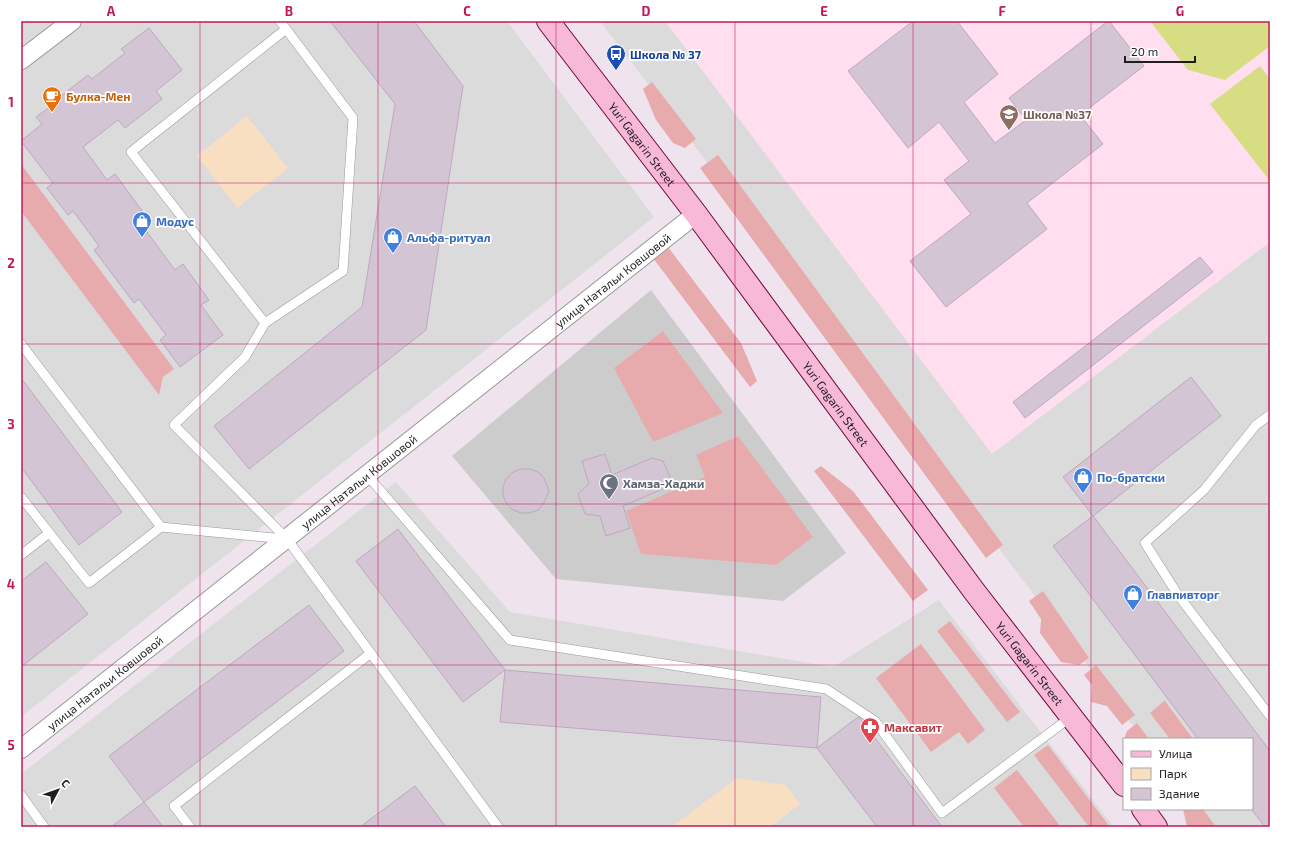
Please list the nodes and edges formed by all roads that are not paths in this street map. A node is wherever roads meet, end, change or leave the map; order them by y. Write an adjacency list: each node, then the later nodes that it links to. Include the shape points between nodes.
1 (72, 21): 5 (street)
2 (280, 21): 4 (lane)
3 (548, 21): 6 (main road, Yuri Gagarin Street)
4 (286, 29): 7 (lane, via 353,118 343,271); 7 (lane, via 130,152)
5 (21, 60)
6 (696, 214): 10 (street, улица Натальи Ковшовой); 18 (main road, Yuri Gagarin Street, via 974,591)
7 (265, 322): 14 (lane, via 245,357 174,425)
8 (21, 344): 12 (lane)
9 (1270, 415): 17 (lane, via 1256,425 1204,490 1145,543 1178,595)
10 (367, 475): 14 (street, улица Натальи Ковшовой); 18 (lane, via 510,640 826,689 875,721 942,813)
11 (21, 497): 13 (lane)
12 (161, 527): 13 (lane, via 88,583); 14 (lane)
13 (49, 533): 15 (lane)
14 (287, 539): 16 (lane); 19 (street, улица Натальи Ковшовой)
15 (21, 555)
16 (371, 653): 24 (lane, via 174,806); 25 (lane)
17 (1270, 716)
18 (1071, 717): 20 (main road, Yuri Gagarin Street)
19 (21, 750)
20 (1123, 784)
21 (21, 796): 23 (lane)
22 (1143, 810): 26 (main road)
23 (44, 827)
24 (190, 827)
25 (498, 827)
26 (1156, 827)

